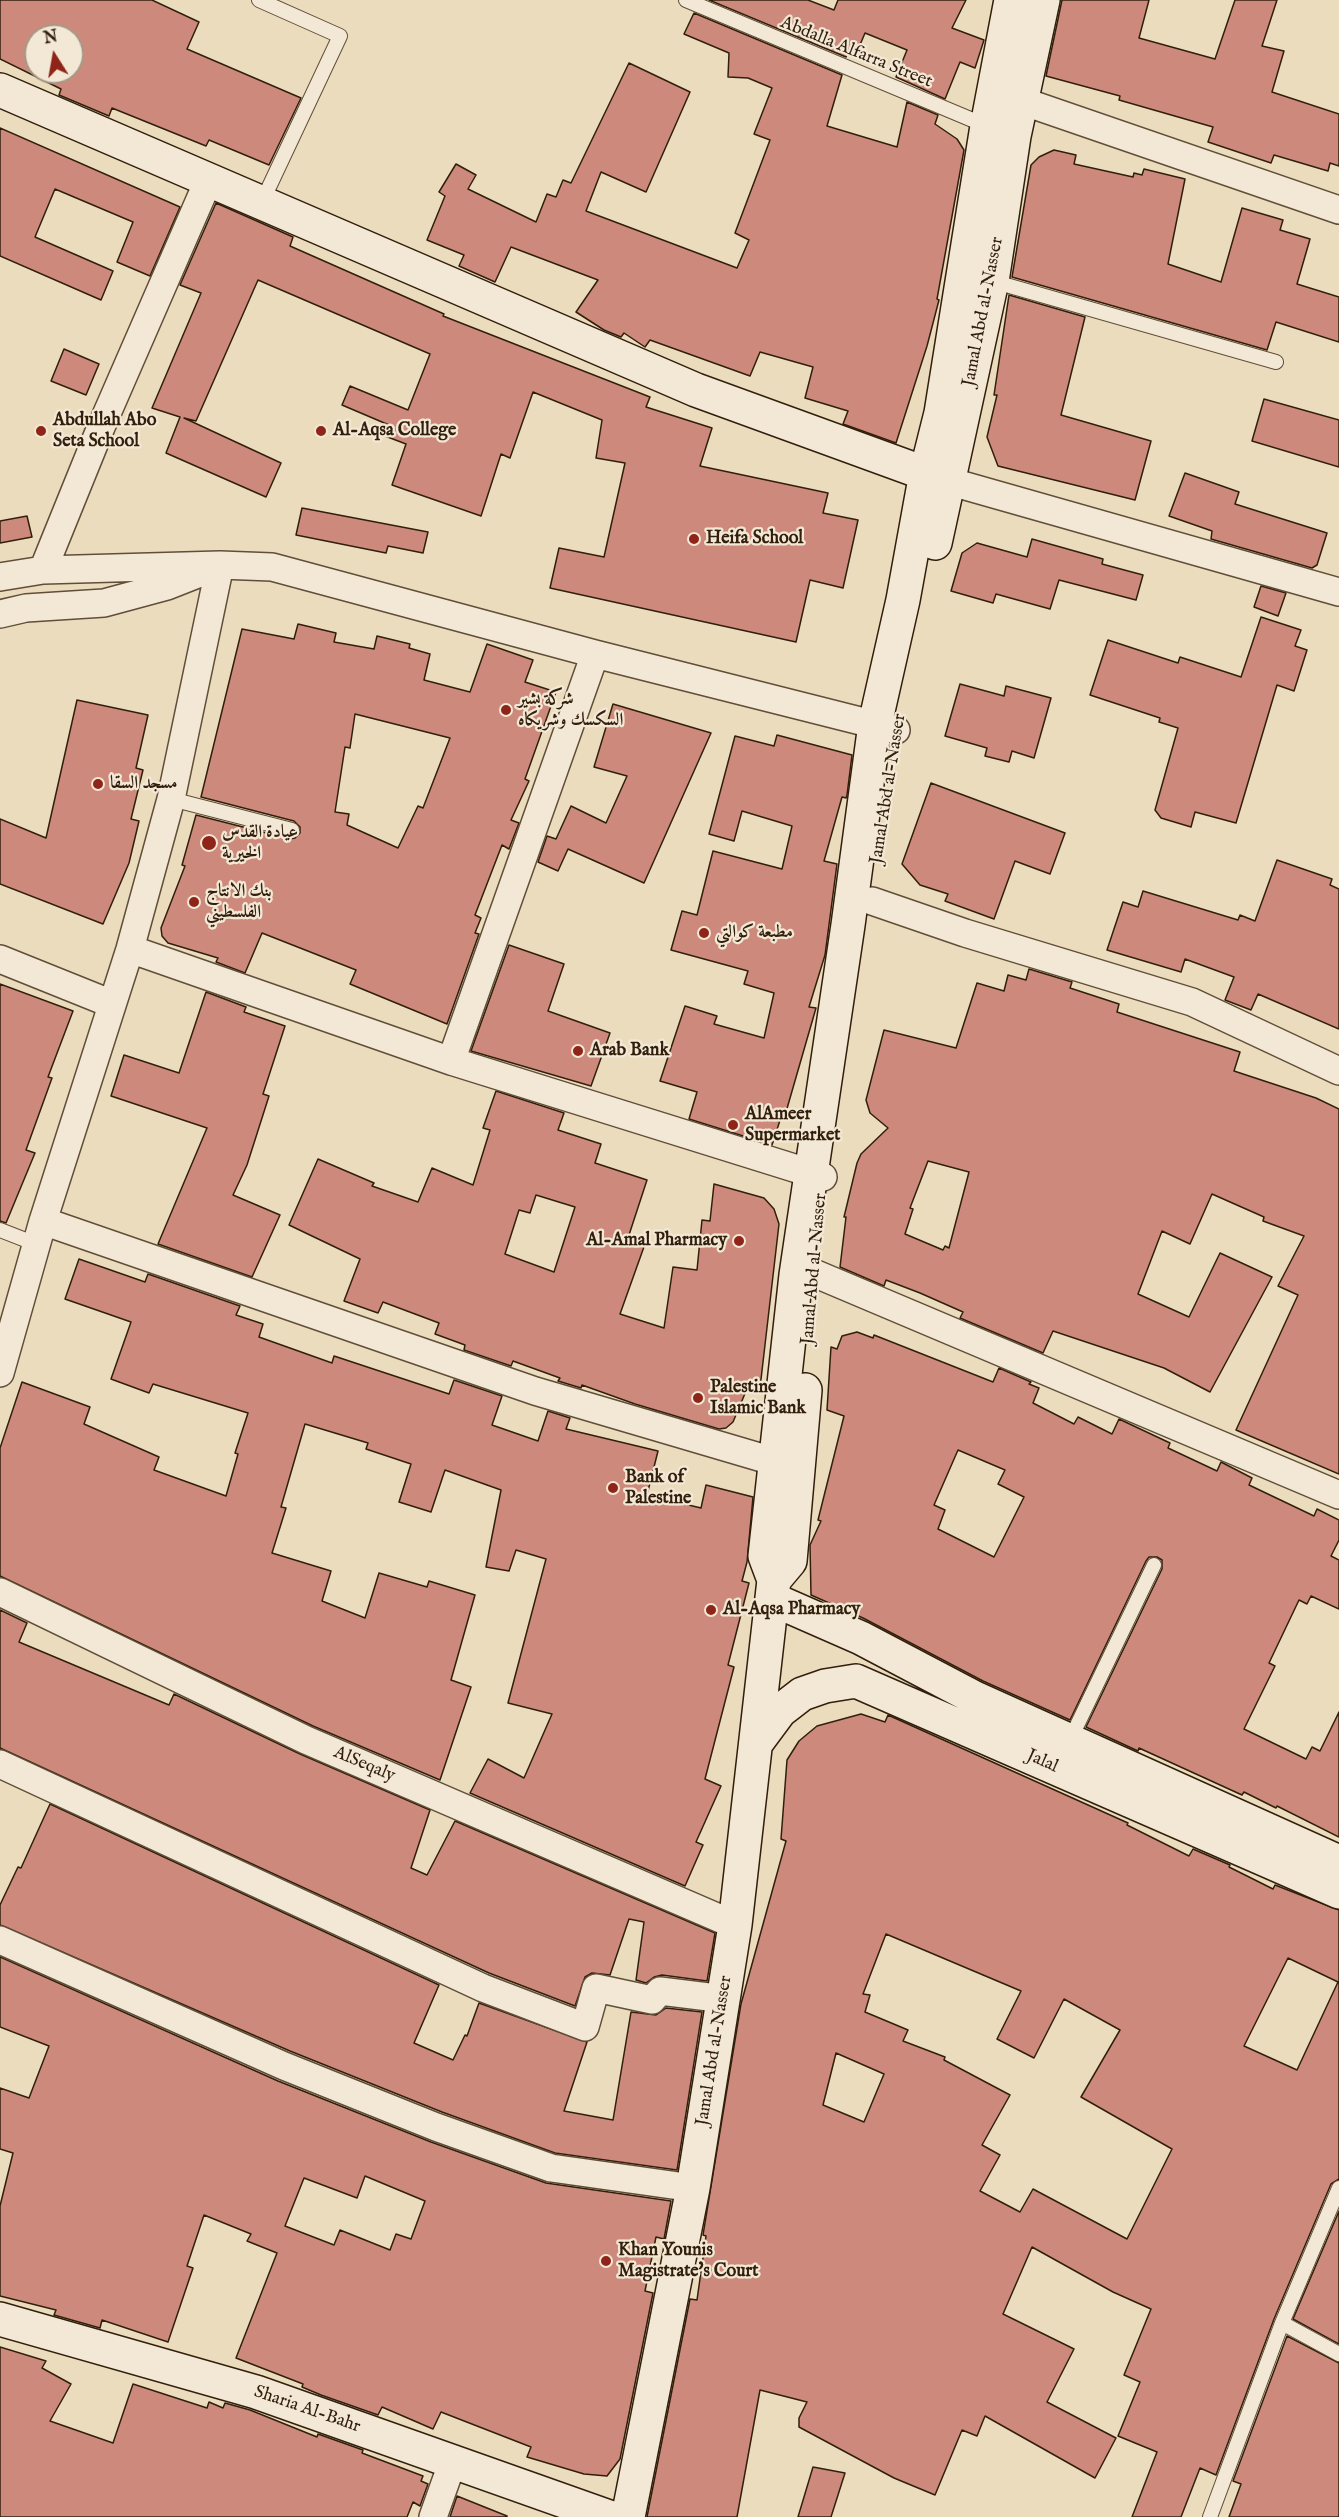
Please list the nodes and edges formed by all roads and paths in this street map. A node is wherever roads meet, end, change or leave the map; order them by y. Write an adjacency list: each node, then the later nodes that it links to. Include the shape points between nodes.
1 (259, 0): 9 (lane, via 340,36)
2 (686, 0): 7 (lane, Abdalla Alfarra Street)
3 (1011, 0): 7 (main road, Jamal Abd al-Nasser)
4 (1043, 0): 6 (main road, Jamal Abd al-Nasser)
5 (0, 90): 8 (main road)
6 (1022, 100): 7 (main road, Jamal Abd al-Nasser); 10 (street)
7 (1000, 131): 11 (main road, Jamal Abd al-Nasser); 13 (main road, Jamal Abd al-Nasser, via 941,413)
8 (209, 179): 9 (main road); 15 (street)
9 (262, 202): 13 (main road, via 696,390)
10 (1339, 210)
11 (992, 281): 12 (lane); 13 (main road, Jamal Abd al-Nasser)
12 (1276, 362)
13 (937, 477): 17 (street); 20 (main road, Jamal Abd al-Nasser)
14 (220, 565): 15 (street); 18 (street, via 167,586 104,603 26,608); 19 (street, via 272,567); 21 (street)
15 (43, 570): 16 (street)
16 (0, 577)
17 (1339, 592)
18 (0, 614)
19 (595, 654): 20 (street); 27 (street)
20 (886, 727): 23 (main road, Jamal Abd al-Nasser); 29 (main road, Jamal Abd al-Nasser, via 848,925)
21 (171, 799): 22 (lane); 24 (street)
22 (292, 830)
23 (872, 900): 28 (street, via 965,933 1192,1002); 29 (main road, Jamal Abd al-Nasser)
24 (130, 949): 26 (street); 27 (street)
25 (0, 959): 26 (street)
26 (112, 1004): 31 (street)
27 (451, 1061): 29 (street)
28 (1339, 1071)
29 (816, 1175): 32 (main road, Jamal Abd al-Nasser); 34 (main road, Jamal Abd al-Nasser)
30 (0, 1230): 31 (lane)
31 (40, 1233): 33 (street); 34 (street, via 535,1391)
32 (816, 1274): 34 (main road, Jamal Abd al-Nasser); 35 (street)
33 (0, 1373)
34 (786, 1465): 37 (main road, Jamal Abd al-Nasser, via 790,1561)
35 (1339, 1495)
36 (1154, 1564): 40 (lane)
37 (773, 1589): 39 (main road, Jamal Abd al-Nasser); 40 (main road, Jalal, via 975,1698)
38 (0, 1592): 44 (street, AlSeqaly, via 306,1740)
39 (757, 1742): 43 (main road, Jalal, via 780,1711 802,1694 856,1681); 44 (main road, Jamal Abd al-Nasser)
40 (1069, 1742): 42 (main road, Jalal)
41 (0, 1764): 46 (street, via 483,1988 585,2027 596,1988 652,2000 660,1991)
42 (1339, 1862)
43 (1339, 1892)
44 (735, 1925): 46 (main road, Jamal Abd al-Nasser)
45 (0, 1940): 47 (street, via 284,2066 530,2161 551,2168)
46 (725, 1999): 47 (main road, Jamal Abd al-Nasser)
47 (693, 2188): 55 (main road, Jamal Abd al-Nasser)
48 (1339, 2188): 50 (lane)
49 (0, 2319): 52 (main road, Sharia Al-Bahr, via 256,2392)
50 (1282, 2323): 51 (lane); 56 (lane)
51 (1339, 2354)
52 (453, 2461): 53 (street); 54 (main road, Sharia Al-Bahr)
53 (433, 2517)
54 (609, 2517)
55 (628, 2517)
56 (1210, 2517)

